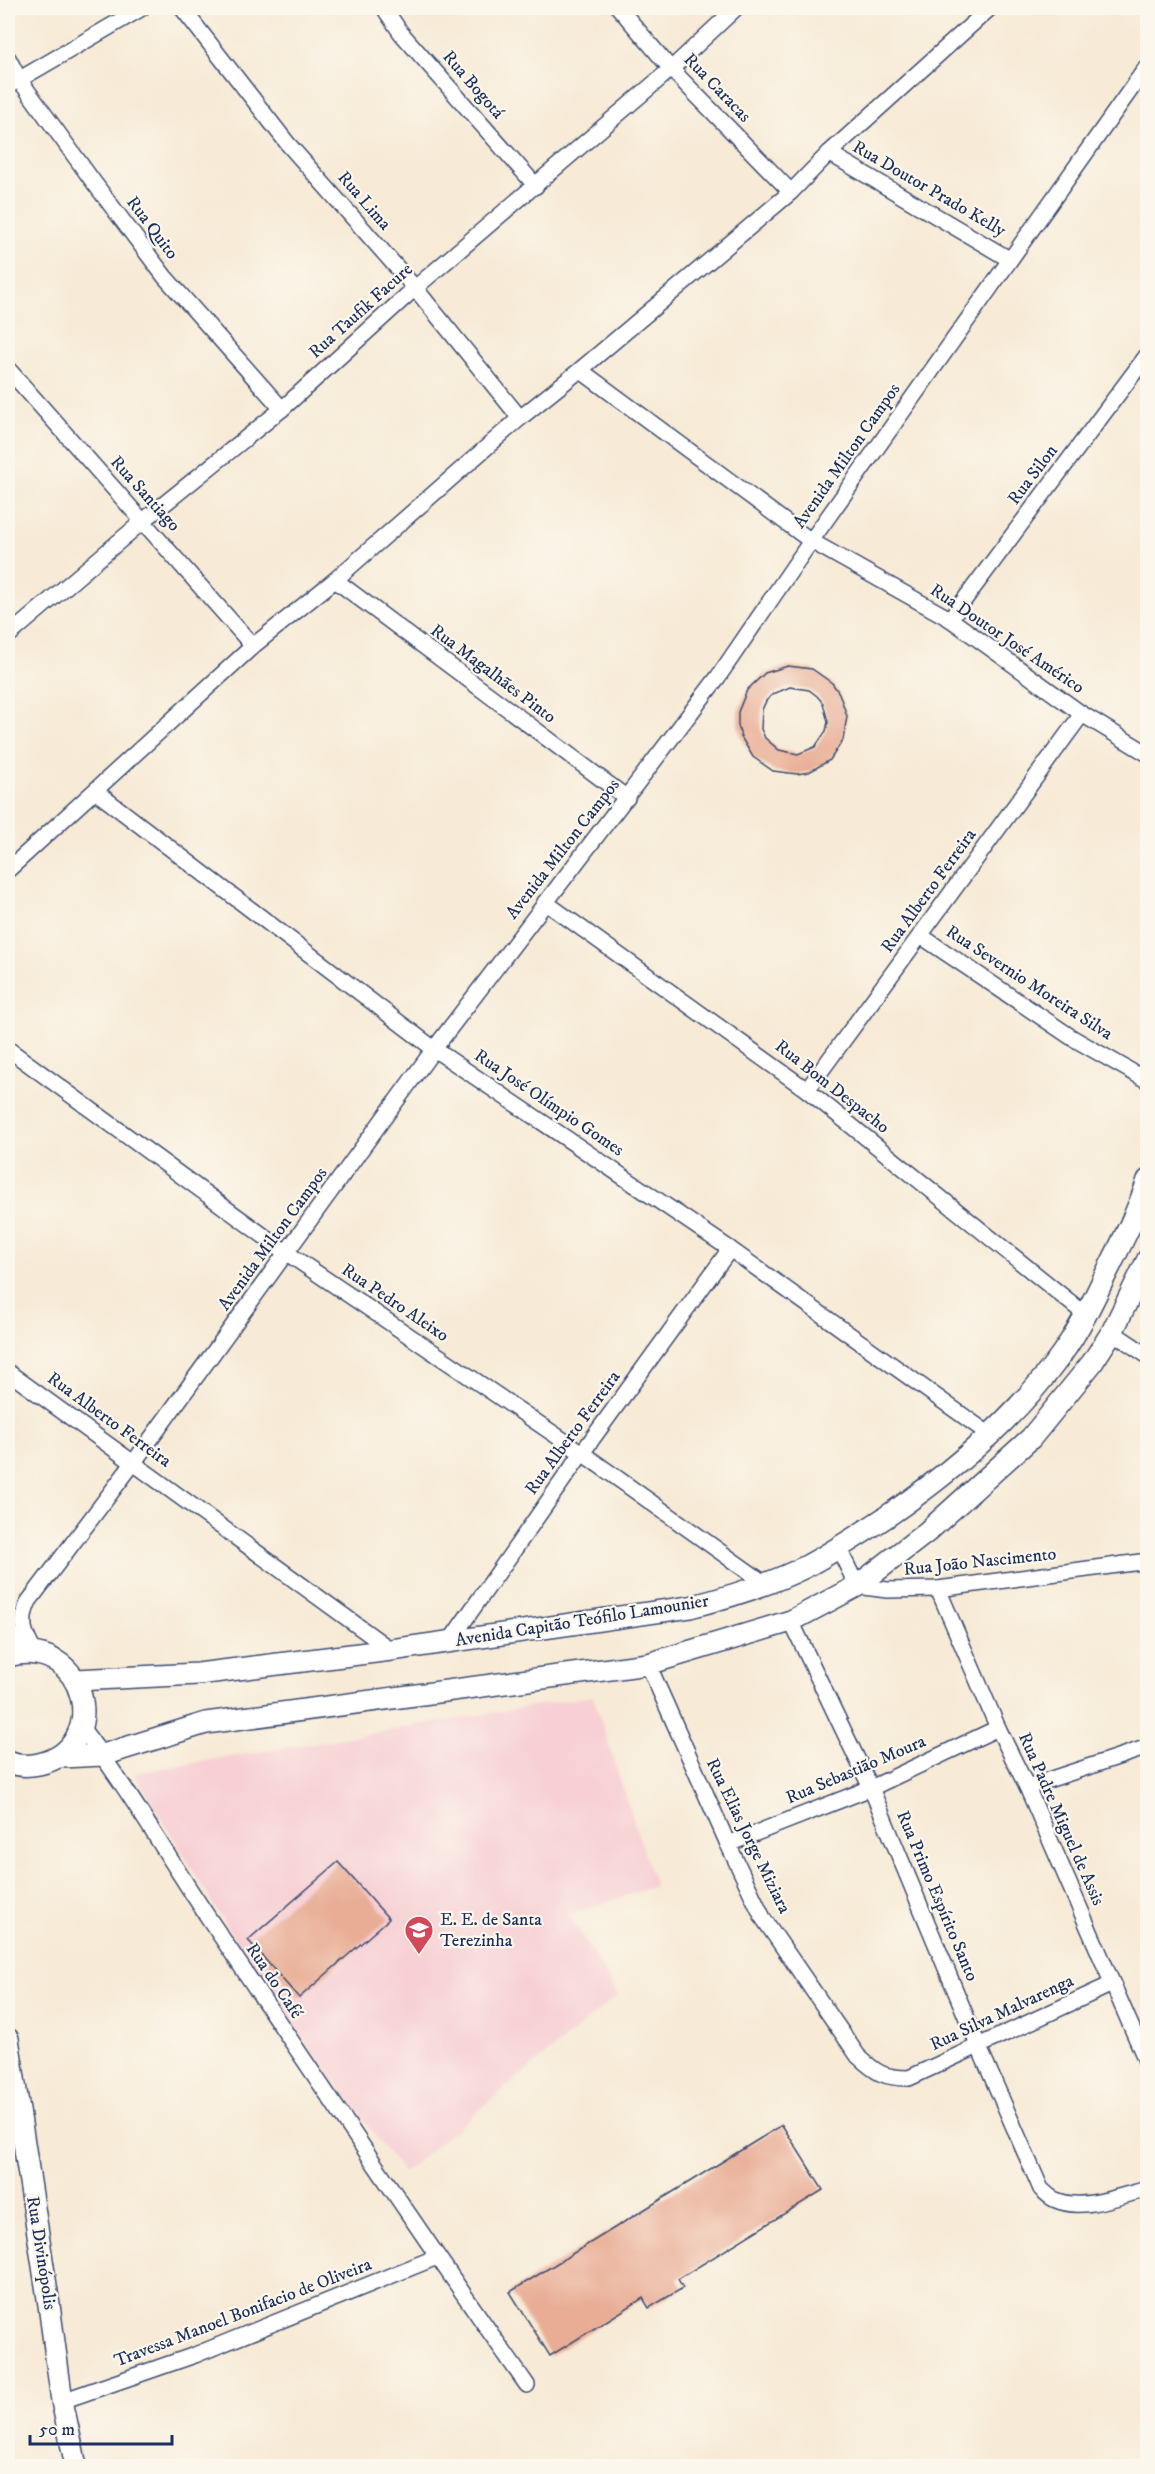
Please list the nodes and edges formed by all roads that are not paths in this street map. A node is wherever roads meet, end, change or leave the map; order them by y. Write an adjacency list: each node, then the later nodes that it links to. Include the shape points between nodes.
1 (142, 8): 10 (street)
2 (182, 8): 15 (street, Rua Lima, via 288,144)
3 (384, 8): 12 (street, Rua Bogotá, via 401,33)
4 (619, 8): 9 (street, Rua Caracas)
5 (736, 8): 9 (street, Rua Taufik Facure)
6 (990, 8): 11 (street)
7 (8, 58): 10 (street, Rua Quito)
8 (1148, 65): 14 (street, Avenida Milton Campos)
9 (671, 69): 12 (street, Rua Taufik Facure); 13 (street, Rua Caracas)
10 (13, 82): 19 (street, Rua Quito, via 165,277)
11 (829, 153): 13 (street); 14 (street, Rua Doutor Prado Kelly)
12 (536, 186): 15 (street, Rua Taufik Facure)
13 (791, 192): 18 (street)
14 (1009, 259): 22 (street, Avenida Milton Campos)
15 (415, 288): 19 (street, Rua Taufik Facure); 20 (street, Rua Lima)
16 (1148, 354): 24 (street, Rua Silon)
17 (8, 369): 21 (street, Rua Santiago)
18 (580, 370): 20 (street); 22 (street, Rua Doutor José Américo)
19 (282, 409): 21 (street, Rua Taufik Facure)
20 (520, 418): 23 (street)
21 (144, 521): 25 (street, Rua Taufik Facure); 26 (street, Rua Santiago)
22 (811, 541): 24 (street, Rua Doutor José Américo); 30 (street, Avenida Milton Campos, via 718,677)
23 (335, 580): 26 (street); 30 (street, Rua Magalhães Pinto)
24 (950, 619): 27 (street, Rua Doutor José Américo)
25 (8, 636)
26 (252, 646): 29 (street)
27 (1082, 714): 28 (street, Rua Doutor José Américo); 33 (street, Rua Alberto Ferreira)
28 (1148, 754)
29 (95, 791): 31 (street); 35 (street, Rua José Olímpio Gomes)
30 (627, 798): 32 (street, Avenida Milton Campos)
31 (8, 870)
32 (545, 902): 35 (street, Avenida Milton Campos); 37 (street, Rua Bom Despacho)
33 (921, 936): 36 (street, Rua Severnio Moreira Silva, via 1071,1037); 37 (street, Rua Alberto Ferreira)
34 (8, 1049): 40 (street, Rua Pedro Aleixo)
35 (434, 1049): 39 (street, Rua José Olímpio Gomes); 40 (street, Avenida Milton Campos)
36 (1148, 1081)
37 (807, 1090): 42 (street, Rua Bom Despacho)
38 (1148, 1180): 42 (main road, Avenida Capitão Teófilo Lamounier, via 1138,1211)
39 (730, 1248): 46 (street, Rua José Olímpio Gomes); 47 (street, Rua Alberto Ferreira)
40 (287, 1253): 47 (street, Rua Pedro Aleixo); 48 (street, Avenida Milton Campos)
41 (1148, 1259): 43 (main road)
42 (1086, 1315): 46 (main road, Avenida Capitão Teófilo Lamounier, via 1062,1354 1027,1398)
43 (1112, 1332): 44 (street); 52 (main road, via 1031,1438 927,1532)
44 (1148, 1356)
45 (8, 1372): 48 (street, Rua Alberto Ferreira)
46 (990, 1435): 49 (main road, Avenida Capitão Teófilo Lamounier, via 930,1487)
47 (582, 1453): 51 (street, Rua Pedro Aleixo); 56 (street, Rua Alberto Ferreira)
48 (134, 1462): 57 (street, Rua Alberto Ferreira); 58 (street, Avenida Milton Campos, via 29,1601 22,1624 26,1637)
49 (839, 1549): 51 (main road, Avenida Capitão Teófilo Lamounier); 52 (street)
50 (1148, 1561): 53 (street, Rua João Nascimento)
51 (764, 1583): 56 (main road, Avenida Capitão Teófilo Lamounier, via 728,1598 690,1607)
52 (857, 1586): 53 (street, Rua João Nascimento); 54 (main road)
53 (938, 1589): 62 (street, Rua Padre Miguel de Assis)
54 (791, 1621): 59 (main road); 70 (street, Rua Primo Espírito Santo)
55 (8, 1636): 58 (main road)
56 (450, 1641): 57 (main road, Avenida Capitão Teófilo Lamounier)
57 (391, 1650): 60 (main road, Avenida Capitão Teófilo Lamounier, via 198,1674)
58 (21, 1654): 60 (main road, via 59,1662)
59 (648, 1664): 64 (main road, via 206,1723); 71 (street, Rua Elias Jorge Miziara)
60 (76, 1680): 61 (main road, via 84,1709)
61 (80, 1726): 64 (street, Rua do Café); 65 (main road)
62 (998, 1728): 69 (street, Rua Padre Miguel de Assis); 70 (street, Rua Sebastião Moura)
63 (1148, 1747): 69 (street)
64 (103, 1755): 65 (main road); 78 (street, Rua do Café, via 170,1862)
65 (62, 1757): 67 (main road)
66 (8, 1762): 67 (main road)
67 (30, 1766): 68 (main road)
68 (8, 1779)
69 (1027, 1787): 72 (street, Rua Padre Miguel de Assis)
70 (871, 1788): 71 (street, Rua Sebastião Moura); 74 (street, Rua Primo Espírito Santo)
71 (728, 1844): 76 (street, Rua Elias Jorge Miziara, via 763,1918 858,2056 879,2073)
72 (1112, 1984): 74 (street, Rua Silva Malvarenga); 75 (street, Rua Padre Miguel de Assis)
73 (8, 2039): 80 (main road, Rua Divinópolis)
74 (978, 2045): 76 (street, Rua Silva Malvarenga); 77 (street, Rua Primo Espírito Santo, via 1041,2189 1054,2200 1068,2204 1085,2204)
75 (1148, 2065)
76 (909, 2078)
77 (1148, 2189)
78 (436, 2257): 79 (street, Rua do Café); 80 (street, Travessa Manoel Bonifacio de Oliveira, via 195,2355)
79 (527, 2385)
80 (62, 2401): 81 (main road, Rua Divinópolis)
81 (76, 2466)

